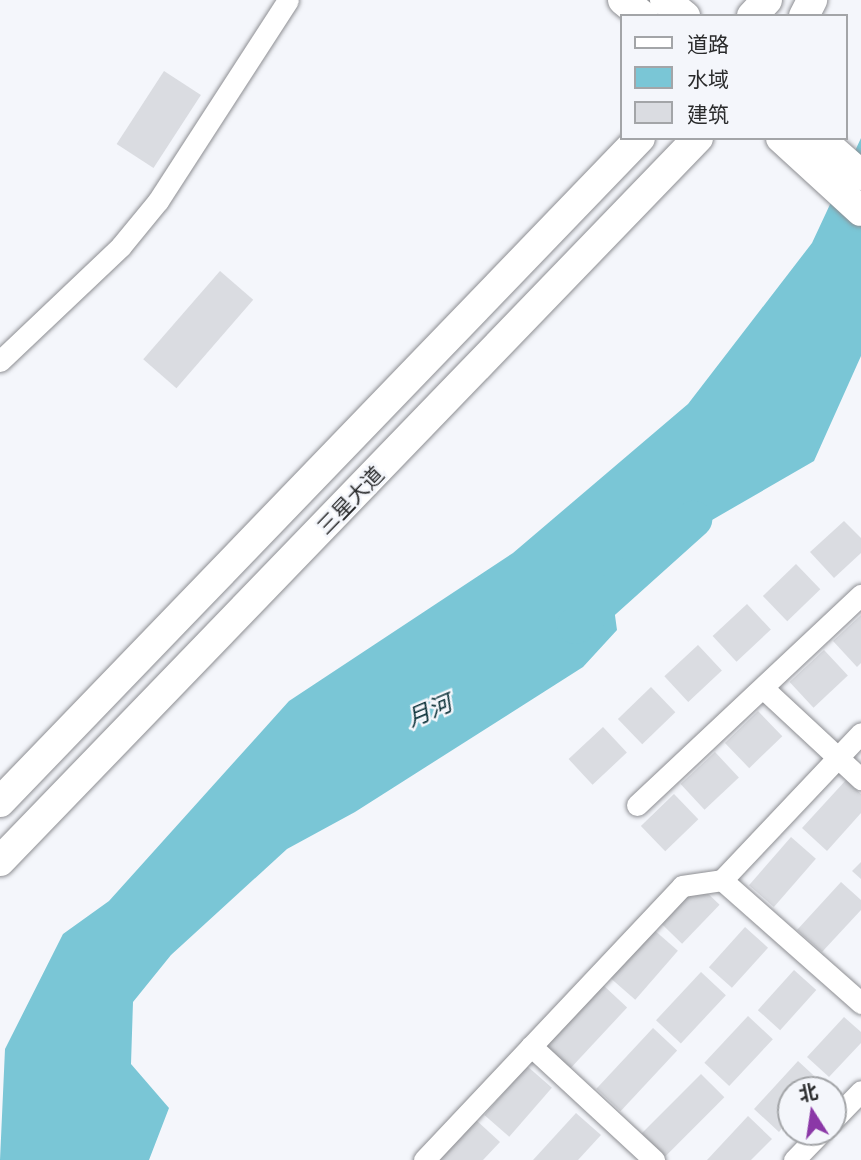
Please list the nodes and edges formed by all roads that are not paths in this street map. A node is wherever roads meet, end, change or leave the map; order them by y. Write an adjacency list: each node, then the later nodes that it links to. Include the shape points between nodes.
1 (288, 0): 14 (street, via 158,201 121,246)
2 (623, 0): 5 (street)
3 (665, 0): 6 (street)
4 (767, 0): 7 (street)
5 (640, 14)
6 (682, 14)
7 (754, 14)
8 (638, 140): 20 (street, 三星大道)
9 (696, 140): 22 (street, 三星大道)
10 (785, 140): 12 (street)
11 (821, 140): 12 (street)
12 (846, 174): 13 (street)
13 (861, 211)
14 (0, 361)
15 (861, 595): 16 (street)
16 (763, 688): 18 (street); 21 (street)
17 (861, 733): 18 (street)
18 (838, 759): 19 (street); 23 (street)
19 (861, 779)
20 (0, 802)
21 (637, 805)
22 (0, 861)
23 (722, 880): 24 (street); 25 (street, via 682,886)
24 (861, 1003)
25 (531, 1046): 29 (street); 30 (street)
26 (861, 1091): 27 (street)
27 (847, 1106)
28 (808, 1146): 31 (street)
29 (424, 1160)
30 (654, 1160)
31 (794, 1160)

